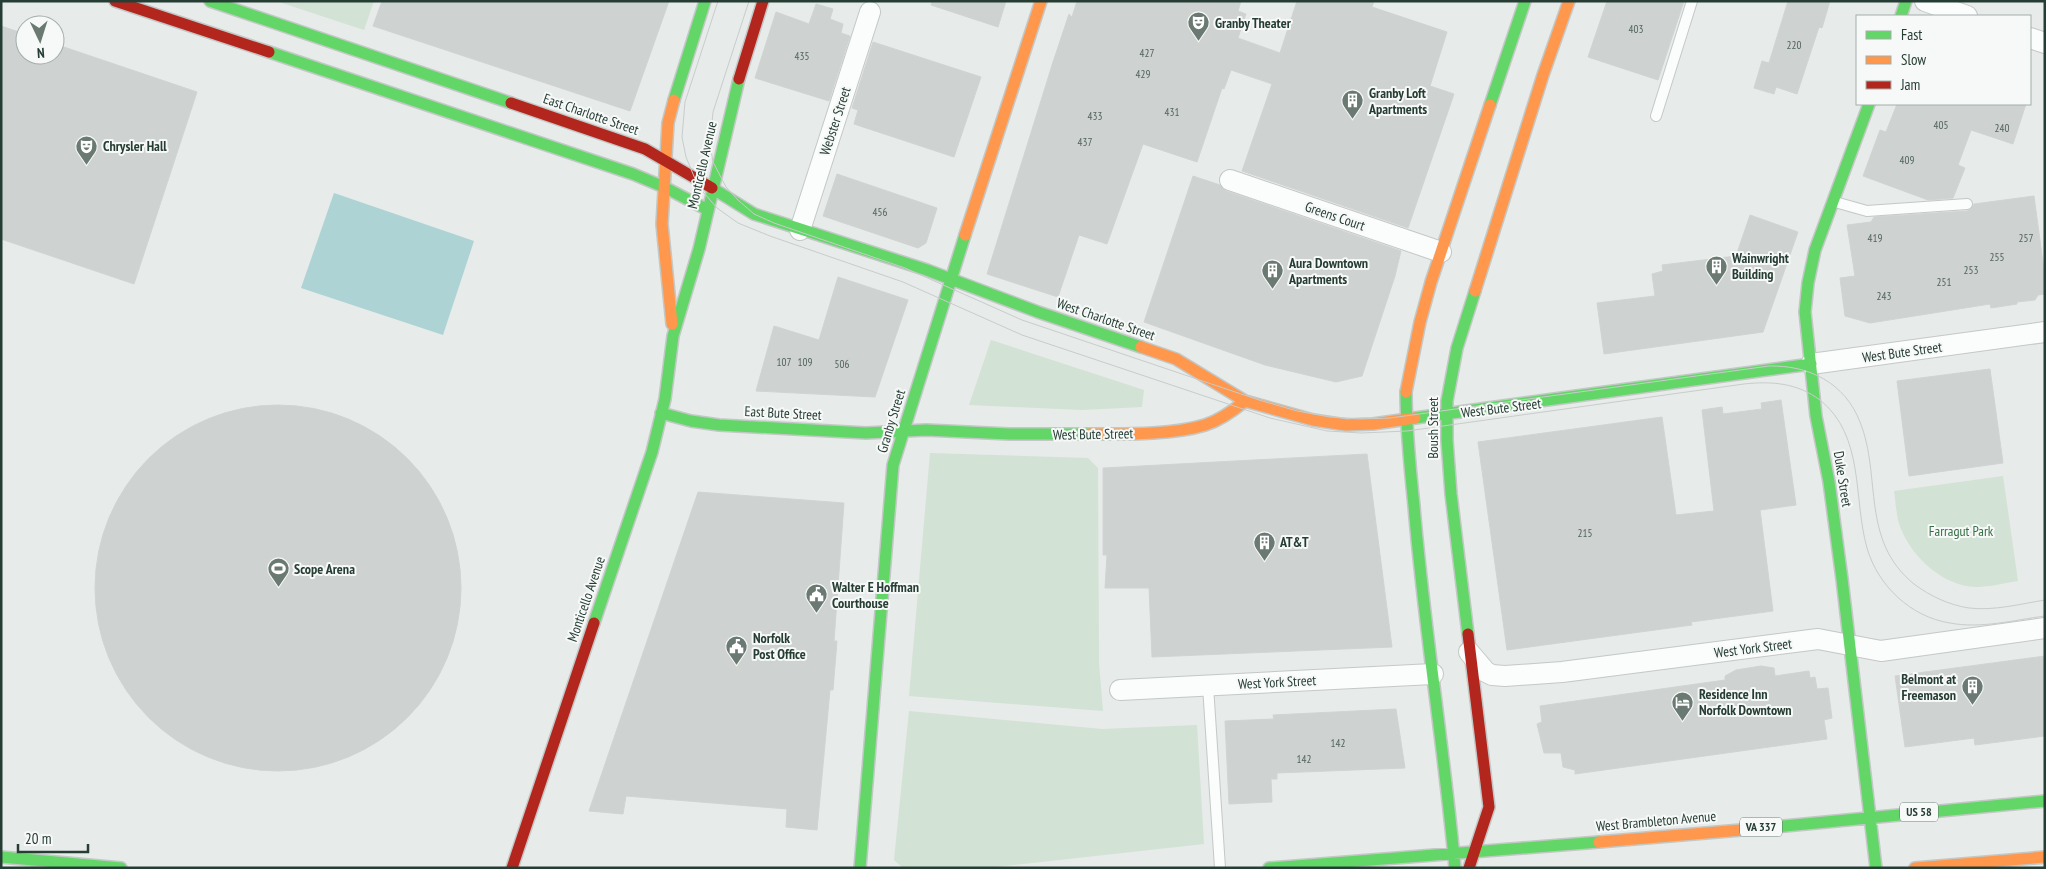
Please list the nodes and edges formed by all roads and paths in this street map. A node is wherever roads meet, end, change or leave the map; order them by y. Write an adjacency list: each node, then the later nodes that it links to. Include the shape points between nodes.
1 (115, 1): 20 (street, via 625,171)
2 (210, 1): 18 (street, East Charlotte Street, via 626,142)
3 (705, 1): 18 (street, Monticello Avenue, via 671,107)
4 (763, 1): 21 (street, Monticello Avenue, via 734,94)
5 (1041, 1): 27 (street, Granby Street)
6 (1525, 1): 26 (street, Boush Street)
7 (1569, 1): 33 (street, Boush Street, via 1457,348)
8 (1692, 1): 17 (lane)
9 (1906, 1): 12 (street)
10 (1925, 1): 13 (street)
11 (870, 12): 25 (street, Webster Street)
12 (1901, 15)
13 (1964, 15)
14 (2031, 38): 15 (street)
15 (2045, 43)
16 (1869, 105): 22 (street, Duke Street)
17 (1656, 116)
18 (666, 159): 20 (street, Monticello Avenue); 21 (street, East Charlotte Street)
19 (1230, 180): 26 (street, Greens Court)
20 (664, 187): 24 (street); 29 (street, Monticello Avenue, via 662,224)
21 (712, 189): 24 (street, Monticello Avenue); 25 (street, East Charlotte Street, via 744,209)
22 (1833, 202): 23 (lane, via 1867,211); 30 (street, Duke Street, via 1815,250 1808,283 1805,312)
23 (1968, 204)
24 (708, 210): 29 (street, Monticello Avenue)
25 (800, 230): 27 (street, East Charlotte Street)
26 (1441, 252): 34 (street, Boush Street, via 1412,354 1406,385)
27 (952, 279): 31 (street, West Charlotte Street, via 1176,359); 35 (street, Granby Street)
28 (2045, 332): 30 (street, West Bute Street)
29 (674, 336): 32 (street, Monticello Avenue)
30 (1811, 364): 33 (street, West Bute Street); 37 (street, Duke Street, via 1816,416 1834,513)
31 (1245, 401): 34 (street, West Bute Street, via 1330,423 1360,425); 35 (street, West Bute Street, via 1220,419 1164,431 1042,434)
32 (662, 413): 35 (street, East Bute Street, via 691,421 732,426); 49 (street, Monticello Avenue, via 652,452)
33 (1446, 415): 34 (street, West Bute Street); 38 (street, Boush Street, via 1450,486)
34 (1406, 420): 39 (street, Boush Street)
35 (904, 431): 50 (street, Granby Street, via 893,465)
36 (2045, 628): 37 (street, West York Street, via 1881,651)
37 (1849, 645): 38 (street, West York Street, via 1818,639 1562,672 1492,675); 43 (street, Duke Street)
38 (1469, 652): 44 (street, Boush Street, via 1489,807)
39 (1433, 674): 40 (street, West York Street); 45 (street, Boush Street)
40 (1208, 686): 41 (street, West York Street); 51 (lane)
41 (1120, 690)
42 (2045, 801): 43 (street, West Brambleton Avenue / US 58)
43 (1870, 817): 44 (street, West Brambleton Avenue / VA 337); 55 (street, Duke Street)
44 (1475, 851): 45 (street, West Brambleton Avenue / VA 337); 54 (street, Boush Street)
45 (1454, 852): 52 (street, West Brambleton Avenue / VA 337); 53 (street, Boush Street)
46 (1, 857): 48 (street)
47 (2045, 857): 56 (street)
48 (121, 868)
49 (512, 868)
50 (860, 868)
51 (1220, 868)
52 (1269, 868)
53 (1455, 868)
54 (1470, 868)
55 (1876, 868)
56 (1915, 868)

